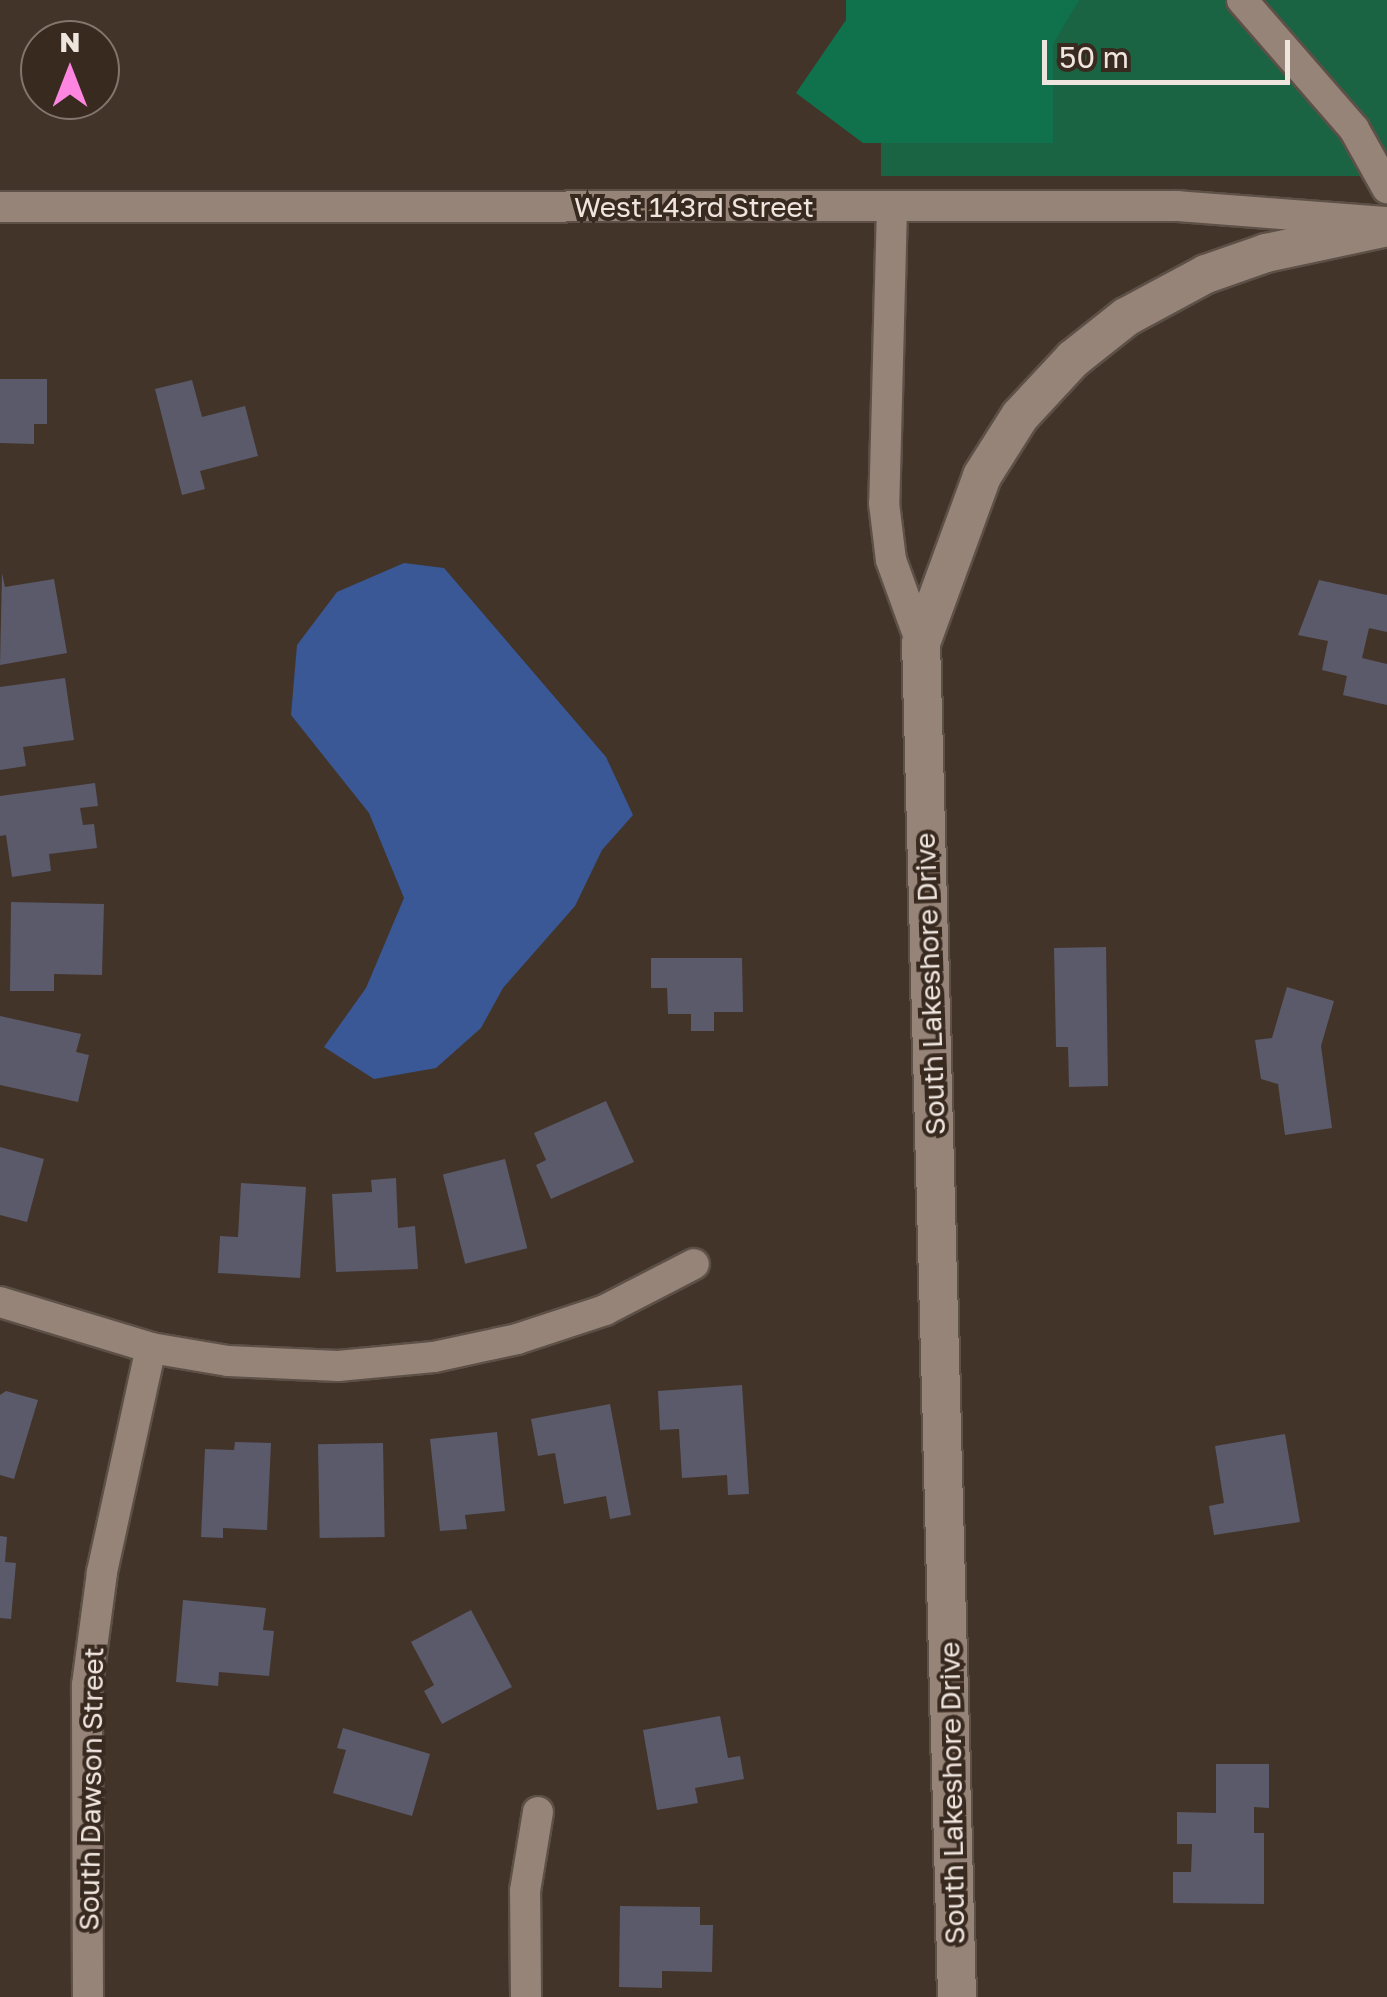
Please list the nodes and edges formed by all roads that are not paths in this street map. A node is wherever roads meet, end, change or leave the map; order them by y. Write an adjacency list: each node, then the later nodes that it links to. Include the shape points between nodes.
1 (1242, 0): 2 (street, via 1354,128)
2 (1387, 188)
3 (0, 207): 4 (street, West 143rd Street)
4 (892, 207): 5 (street, West 143rd Street, via 1177,206); 6 (street, via 884,503 891,560)
5 (1387, 225): 6 (street, South Lakeshore Drive, via 1206,274 1126,317 1074,359 1020,416 982,476)
6 (920, 643): 13 (street, South Lakeshore Drive)
7 (694, 1264): 9 (street, via 605,1310 434,1357 338,1366 228,1362)
8 (0, 1302): 9 (street)
9 (151, 1348): 11 (street, South Dawson Street, via 102,1572 87,1685)
10 (538, 1812): 12 (street, via 525,1891)
11 (88, 1997)
12 (526, 1997)
13 (957, 1997)

